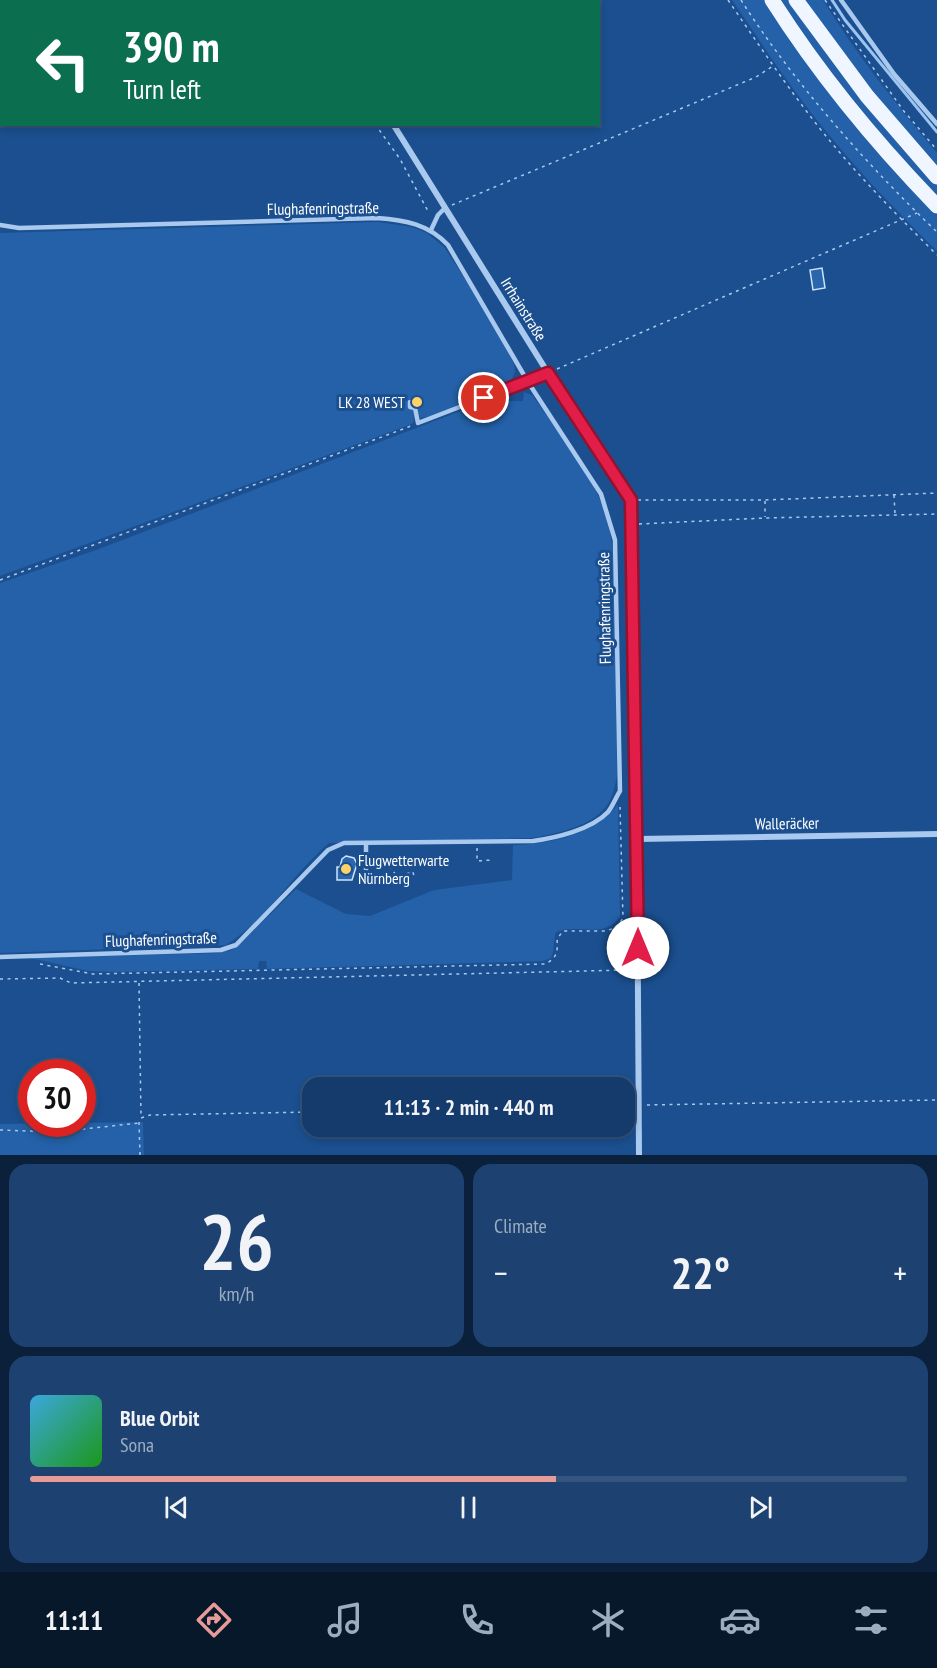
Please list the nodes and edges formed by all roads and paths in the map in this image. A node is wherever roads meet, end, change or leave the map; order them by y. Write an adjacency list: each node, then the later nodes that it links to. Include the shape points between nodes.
1 (728, 0): 7 (path)
2 (741, 0): 15 (path, via 768,42)
3 (772, 0): 13 (main road, via 851,108)
4 (796, 0): 12 (main road, via 867,96)
5 (825, 0): 11 (path, via 897,102)
6 (841, 0): 8 (lane, via 894,74)
7 (773, 66): 14 (path, via 756,77); 16 (path, via 831,141)
8 (937, 124)
9 (376, 126): 17 (path, via 400,159)
10 (394, 126): 14 (street, Irrhainstraße)
11 (937, 150)
12 (937, 177)
13 (937, 206)
14 (446, 208): 17 (lane); 22 (street, Irrhainstraße)
15 (917, 213): 16 (path); 20 (path)
16 (901, 219): 21 (path); 22 (path)
17 (434, 223): 19 (lane)
18 (0, 225): 19 (lane, Flughafenringstraße, via 19,228 378,218)
19 (431, 230): 23 (lane, Flughafenringstraße, via 448,244)
20 (937, 232)
21 (937, 255)
22 (548, 373): 23 (lane); 28 (street, Irrhainstraße)
23 (528, 382): 25 (lane); 35 (lane, Flughafenringstraße, via 601,494 615,540)
24 (410, 402): 25 (lane)
25 (418, 423): 34 (path)
26 (894, 494): 27 (path); 29 (path); 31 (path)
27 (937, 494)
28 (631, 500): 29 (path); 33 (street)
29 (765, 500): 32 (path)
30 (937, 514): 31 (path)
31 (895, 515): 32 (path)
32 (765, 518): 33 (path)
33 (632, 524): 37 (street)
34 (0, 580)
35 (620, 791): 38 (lane, Flughafenringstraße, via 607,812 558,837); 47 (path, via 622,918 617,927 606,931 563,932 557,939 558,952 545,964 93,974)
36 (937, 834): 37 (street, Walleräcker)
37 (637, 839): 48 (street)
38 (476, 842): 39 (lane, Flughafenringstraße); 40 (path, via 477,861)
39 (366, 843): 41 (lane); 46 (lane, Flughafenringstraße, via 344,843 328,850 236,945 221,950)
40 (492, 862)
41 (366, 865): 43 (path, via 387,864 396,876); 45 (lane)
42 (411, 865): 43 (path)
43 (413, 872): 44 (path)
44 (414, 876)
45 (366, 882)
46 (0, 957)
47 (38, 963)
48 (638, 970): 50 (path); 52 (street)
49 (0, 979): 50 (path)
50 (138, 982): 54 (path)
51 (937, 1100): 52 (path)
52 (639, 1106): 58 (street)
53 (302, 1112): 54 (path)
54 (141, 1118): 55 (path)
55 (139, 1123): 56 (path, via 56,1132); 57 (path)
56 (0, 1130)
57 (140, 1155)
58 (639, 1155)

